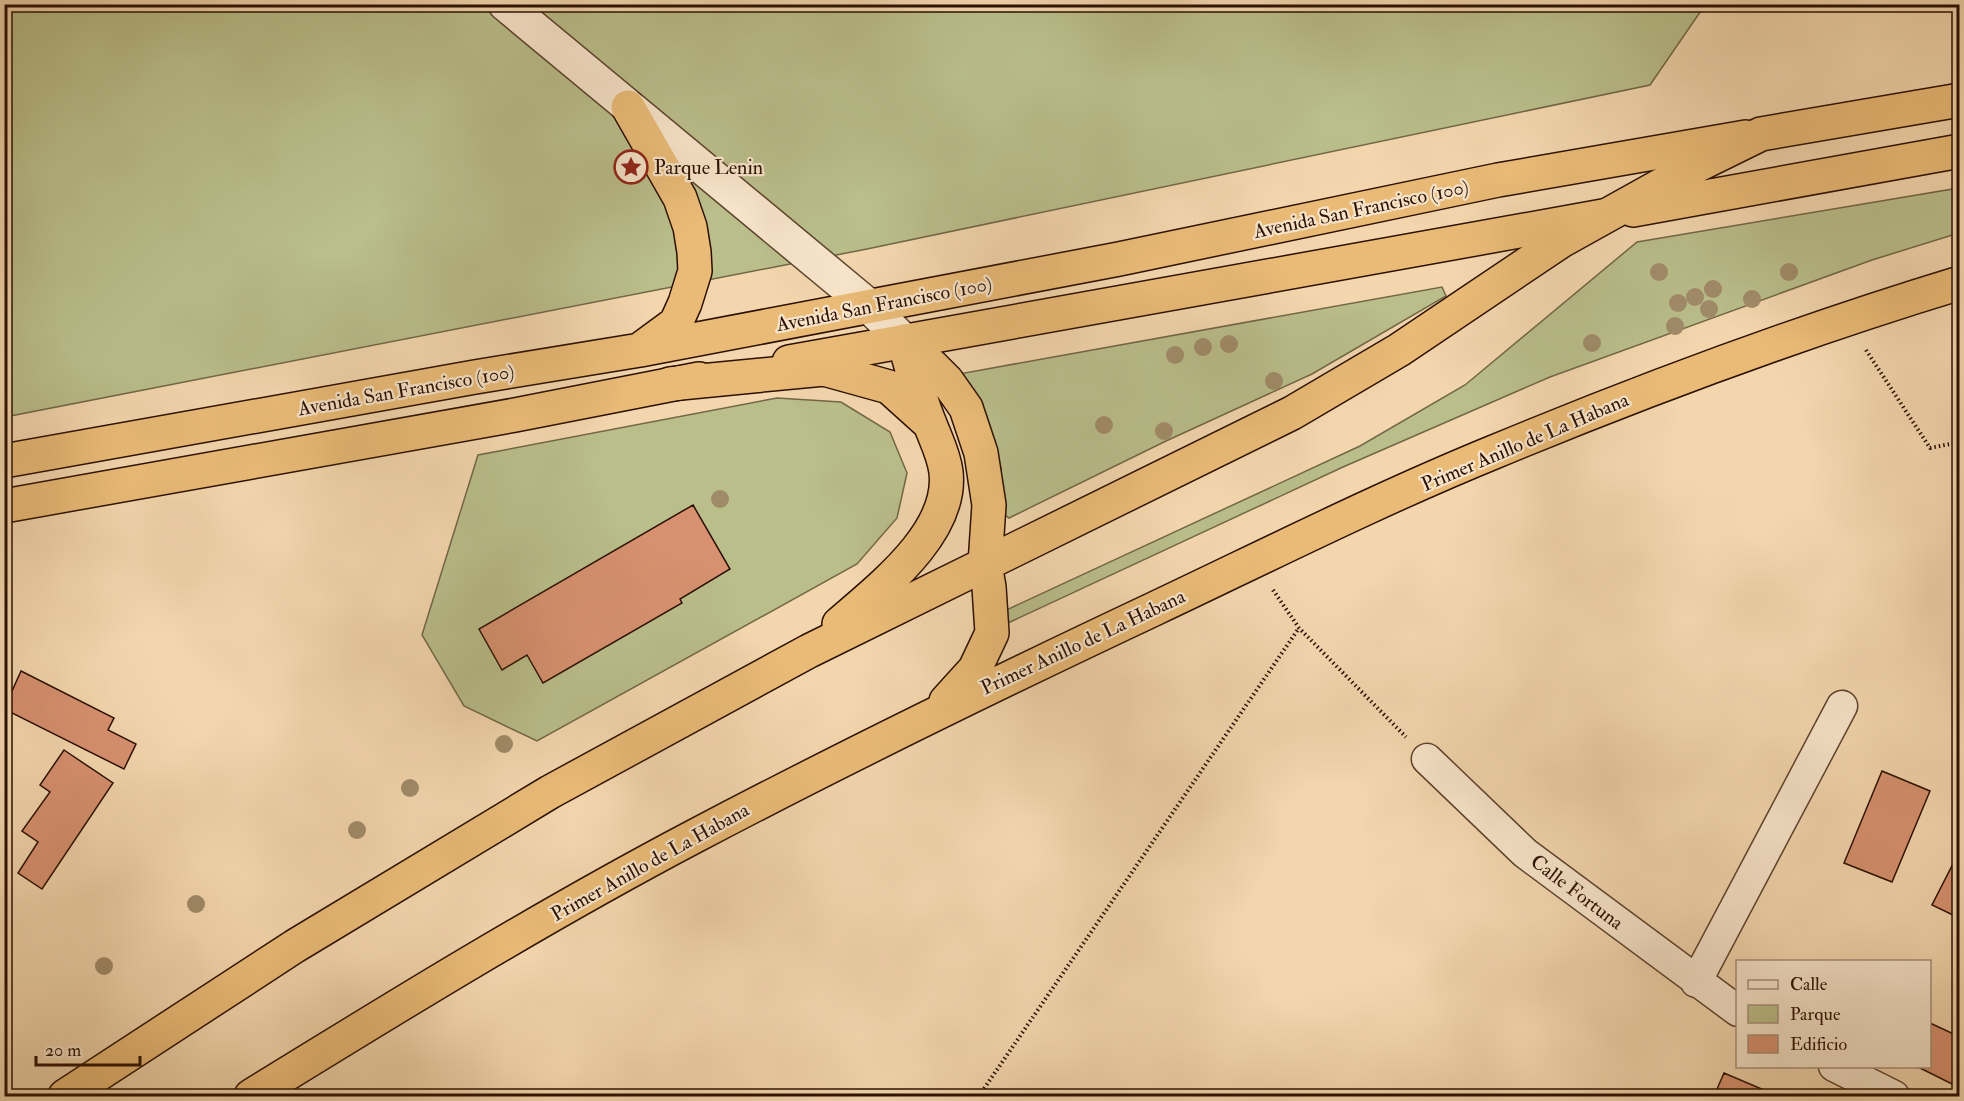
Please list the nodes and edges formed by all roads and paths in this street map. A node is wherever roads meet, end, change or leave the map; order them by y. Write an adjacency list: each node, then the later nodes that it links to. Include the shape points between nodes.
1 (505, 4): 3 (street)
2 (1959, 100): 4 (highway, Avenida San Francisco (100))
3 (628, 107): 8 (street); 11 (highway, via 680,198 690,227 695,271 676,323)
4 (1761, 134): 6 (highway); 8 (highway, Avenida San Francisco (100), via 1498,180 1119,259)
5 (1959, 151): 6 (highway, Avenida San Francisco (100))
6 (1605, 215): 10 (highway, Avenida San Francisco (100)); 18 (highway, via 1399,350 1292,413)
7 (1959, 283): 9 (highway, Primer Anillo de La Habana)
8 (869, 306): 10 (street); 11 (highway, Avenida San Francisco (100))
9 (1846, 319): 14 (path, via 1929,448); 17 (highway, Primer Anillo de La Habana, via 1661,386 1491,454)
10 (904, 341): 12 (highway, Avenida San Francisco (100)); 13 (highway); 18 (highway, via 947,381 973,425 989,505)
11 (640, 350): 15 (highway, Avenida San Francisco (100))
12 (669, 384): 13 (highway, via 825,369 889,387); 16 (highway, Avenida San Francisco (100))
13 (929, 424): 20 (highway, via 943,455 946,474 945,496 935,523 890,577)
14 (1959, 442)
15 (4, 461)
16 (4, 506)
17 (1259, 559): 19 (path, via 1276,596); 22 (highway, Primer Anillo de La Habana)
18 (985, 564): 20 (highway); 22 (highway, via 992,633 975,669)
19 (1299, 628): 23 (path); 29 (path)
20 (809, 651): 27 (highway, via 550,792 295,946)
21 (1842, 706): 24 (street)
22 (934, 713): 28 (highway, Primer Anillo de La Habana, via 599,888 422,990)
23 (1427, 759): 24 (street, Calle Fortuna, via 1525,853)
24 (1696, 982): 25 (street, Calle Fortuna)
25 (1736, 1010)
26 (1838, 1068): 30 (street)
27 (65, 1096)
28 (251, 1096)
29 (979, 1096)
30 (1894, 1096)

